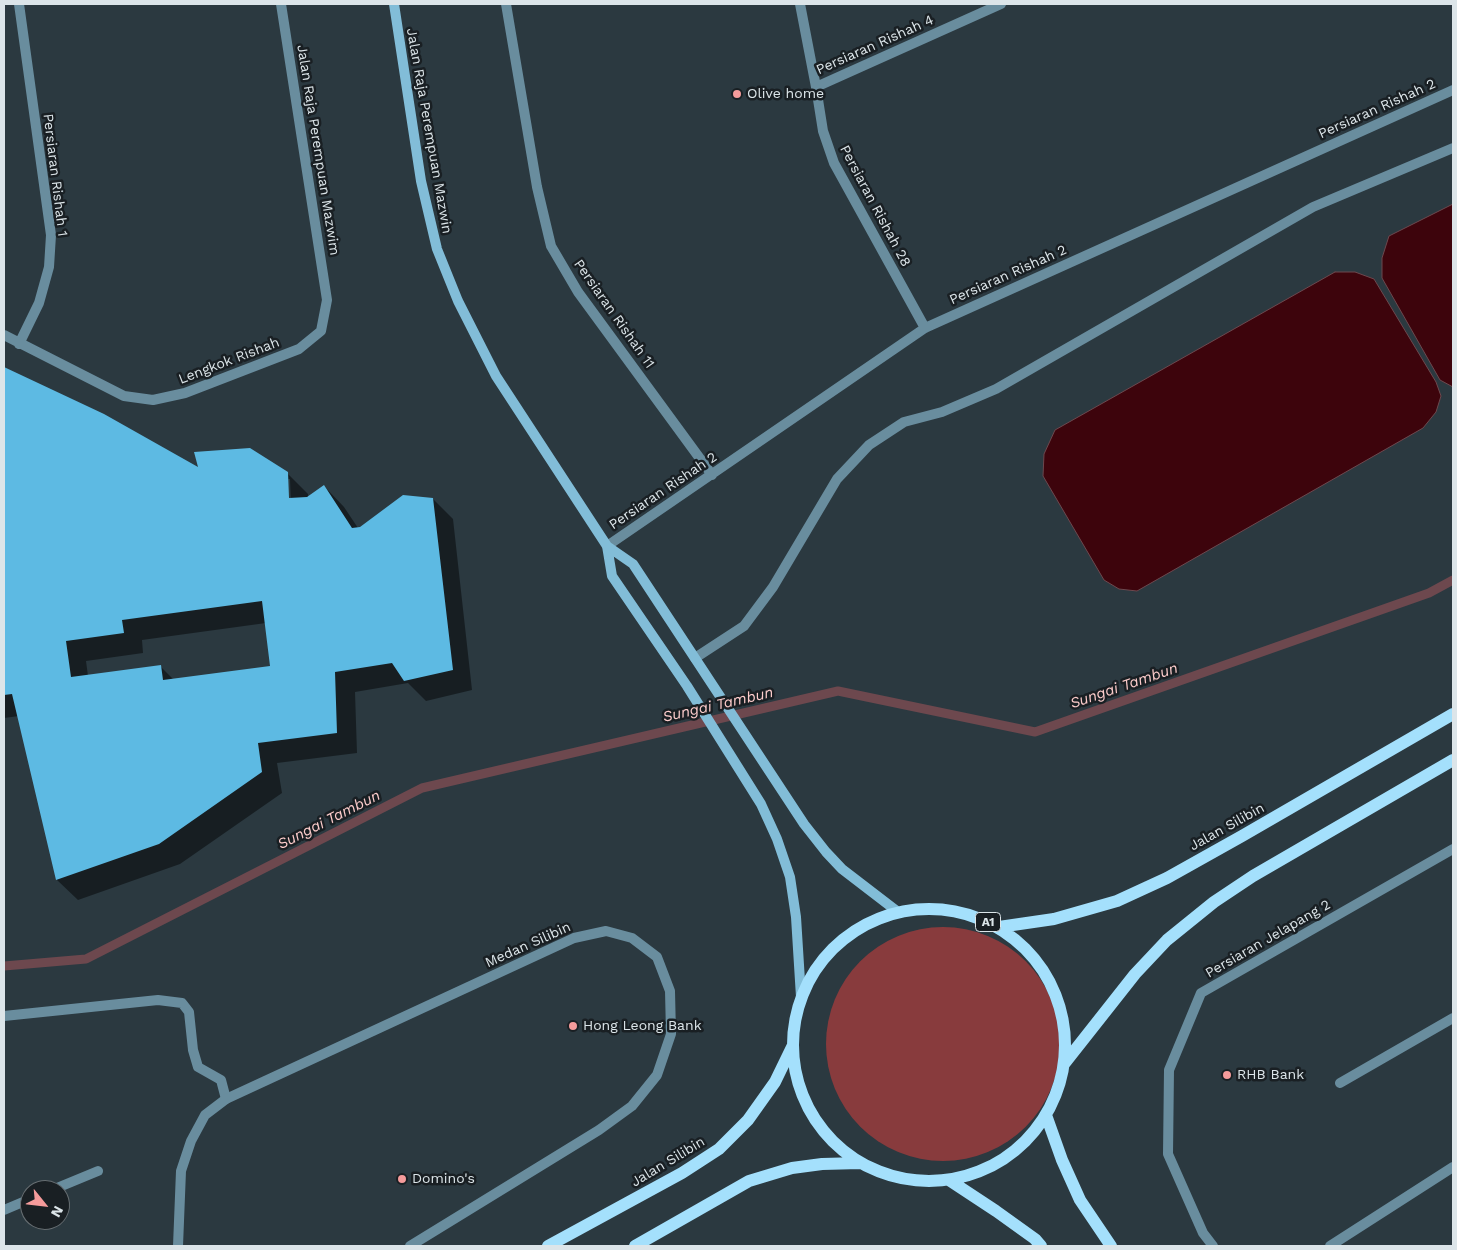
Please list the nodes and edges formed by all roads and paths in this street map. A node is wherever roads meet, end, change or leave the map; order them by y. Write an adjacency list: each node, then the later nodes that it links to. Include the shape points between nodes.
1 (19, 4): 13 (street, Persiaran Rishah 1, via 51,235 50,267 40,303)
2 (281, 4): 10 (street, Jalan Raja Perempuan Mazwim)
3 (394, 4): 15 (main road, Jalan Raja Perempuan Mazwin, via 421,181 437,249 458,301 496,376)
4 (506, 4): 14 (street, Persiaran Rishah 11, via 538,187 552,246 578,292)
5 (800, 4): 7 (street, Persiaran Rishah 28)
6 (1001, 4): 7 (street, Persiaran Rishah 4)
7 (816, 87): 11 (street, Persiaran Rishah 28, via 823,131 834,163)
8 (1453, 90): 11 (street, Persiaran Rishah 2)
9 (1453, 148): 16 (street, via 1313,207 996,389 942,412 904,422 869,445 837,479 773,587 744,626)
10 (327, 300): 13 (street, Lengkok Rishah, via 321,332 299,349 185,393 153,400 124,396)
11 (924, 328): 14 (street, Persiaran Rishah 2)
12 (4, 336): 13 (street, Lengkok Rishah)
13 (19, 344)
14 (712, 475): 15 (street, Persiaran Rishah 2)
15 (607, 546): 16 (main road, Jalan Raja Perempuan Mazwin, via 632,564); 22 (main road, Jalan Raja Perempuan Mazwin, via 612,576 687,686 761,804 777,839 790,877)
16 (695, 658): 20 (main road, Jalan Raja Perempuan Mazwin, via 782,792 826,852 842,869)
17 (1453, 714): 21 (main road, Jalan Silibin, via 1167,878 1117,901 1054,919)
18 (1453, 760): 26 (main road, via 1214,902 1167,940 1135,974)
19 (1453, 849): 43 (street, Persiaran Jelapang 2, via 1201,993 1169,1070 1168,1154 1203,1233)
20 (898, 912): 21 (main road, A1, via 919,908 950,910); 22 (main road, A1, via 846,936 819,965)
21 (999, 927): 26 (main road, A1, via 1025,947 1050,981 1063,1022)
22 (801, 997): 25 (main road, A1)
23 (4, 1016): 28 (street, via 158,1000 182,1003 189,1012 198,1066 221,1080)
24 (1453, 1018): 27 (street)
25 (792, 1048): 30 (main road, A1, via 801,1093 811,1114 840,1150); 39 (main road, Jalan Silibin / A1, via 776,1082 748,1120 719,1149 682,1174)
26 (1063, 1064): 29 (main road, A1, via 1057,1091)
27 (1340, 1084)
28 (226, 1099): 37 (street, Medan Silibin, via 205,1115 191,1141 181,1171); 38 (street, Medan Silibin, via 574,938 606,931 632,938 657,957 670,991 671,1034 657,1075 632,1106 599,1130)
29 (1046, 1115): 33 (main road, A1, via 1028,1139 1004,1158 978,1172); 42 (main road, via 1080,1200)
30 (860, 1163): 33 (main road, A1, via 903,1179); 40 (main road, A1, via 792,1168 749,1182)
31 (1453, 1167): 44 (street)
32 (98, 1171): 34 (street)
33 (949, 1180): 41 (main road, via 996,1210)
34 (70, 1183)
35 (20, 1203): 36 (street)
36 (4, 1210)
37 (178, 1246)
38 (410, 1246)
39 (548, 1246)
40 (635, 1246)
41 (1041, 1246)
42 (1111, 1246)
43 (1213, 1246)
44 (1330, 1246)

